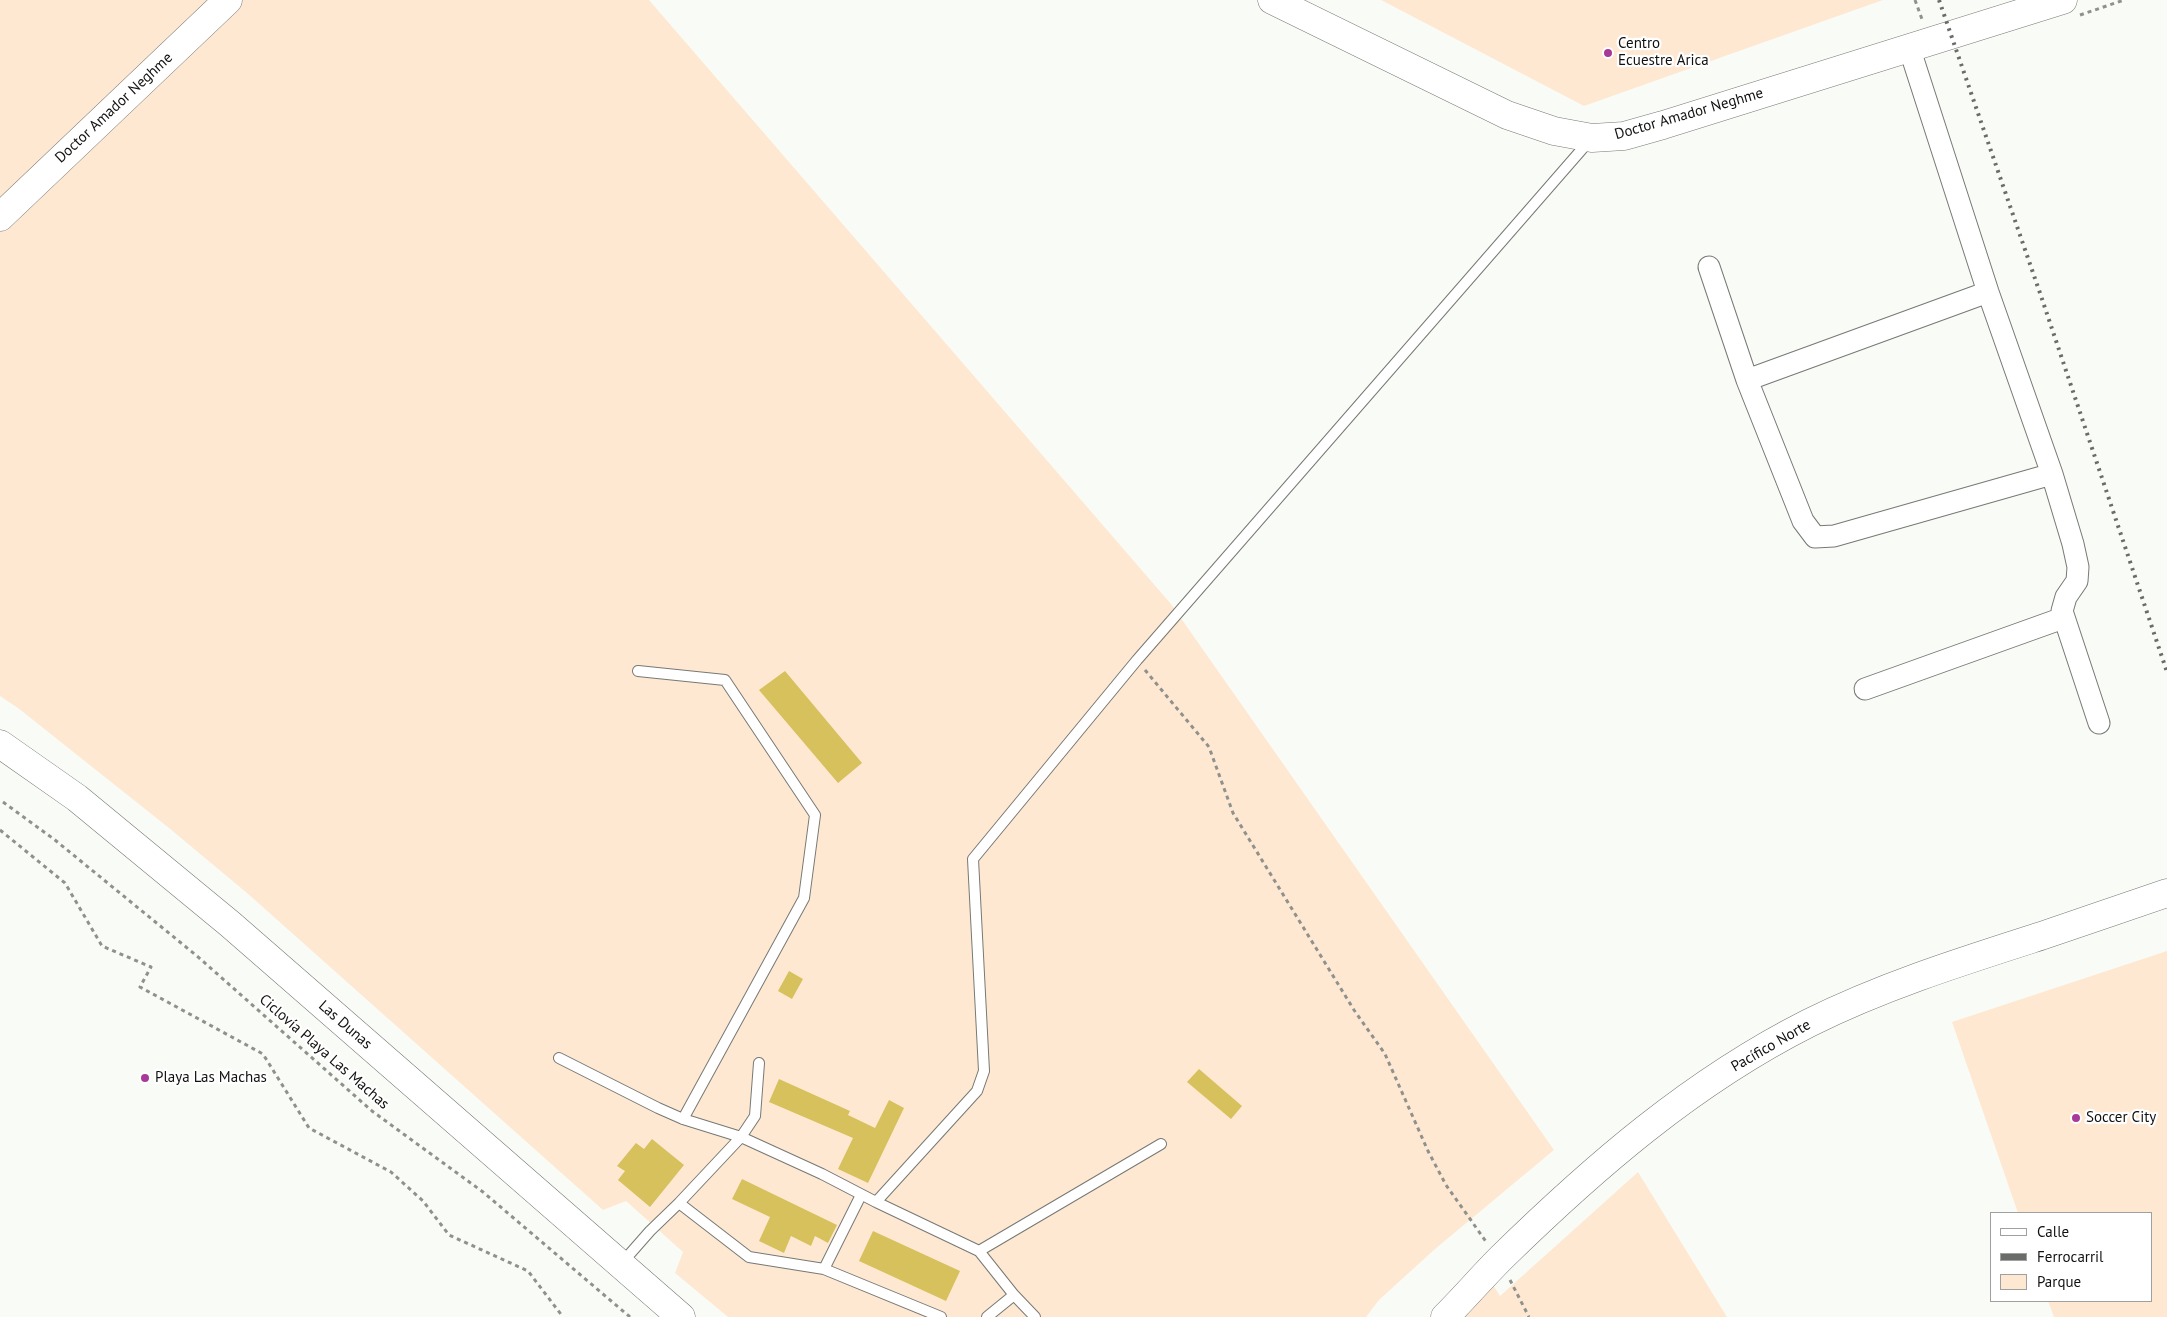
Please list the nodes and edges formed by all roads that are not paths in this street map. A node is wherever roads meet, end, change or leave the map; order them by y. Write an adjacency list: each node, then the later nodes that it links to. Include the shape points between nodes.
1 (228, 0): 6 (main road, Doctor Amador Neghme)
2 (1272, 0): 5 (main road, Doctor Amador Neghme, via 1507,115 1554,131)
3 (2063, 0): 4 (main road, Doctor Amador Neghme)
4 (1909, 47): 5 (main road, Doctor Amador Neghme, via 1624,136); 8 (street)
5 (1592, 138): 23 (lane, via 1137,660 973,859 984,1071 977,1091)
6 (0, 217)
7 (1709, 267): 9 (street)
8 (1988, 292): 9 (street); 10 (street)
9 (1747, 380): 10 (street, via 1803,521 1815,537 1834,536)
10 (2052, 474): 11 (street, via 2078,567 2077,581 2062,610)
11 (2064, 618): 13 (street); 14 (street)
12 (638, 671): 19 (lane, via 725,680 815,816 804,898)
13 (1865, 689)
14 (2098, 723)
15 (0, 744): 26 (main road, Las Dunas, via 77,798 230,924)
16 (2167, 893): 33 (main road, Pacífico Norte, via 1868,996 1809,1023 1743,1061 1657,1119 1578,1184)
17 (559, 1058): 19 (lane)
18 (759, 1063): 20 (lane, via 755,1116)
19 (683, 1119): 20 (lane)
20 (741, 1137): 22 (lane); 24 (lane)
21 (1161, 1144): 25 (lane)
22 (861, 1195): 23 (lane); 27 (lane)
23 (876, 1202): 25 (lane)
24 (679, 1204): 26 (lane); 27 (lane, via 749,1257)
25 (979, 1251): 28 (lane)
26 (621, 1265): 29 (main road, Las Dunas)
27 (824, 1269): 30 (lane)
28 (1014, 1296): 31 (lane); 32 (lane)
29 (681, 1317)
30 (941, 1317)
31 (987, 1317)
32 (1035, 1317)
33 (1445, 1317)

